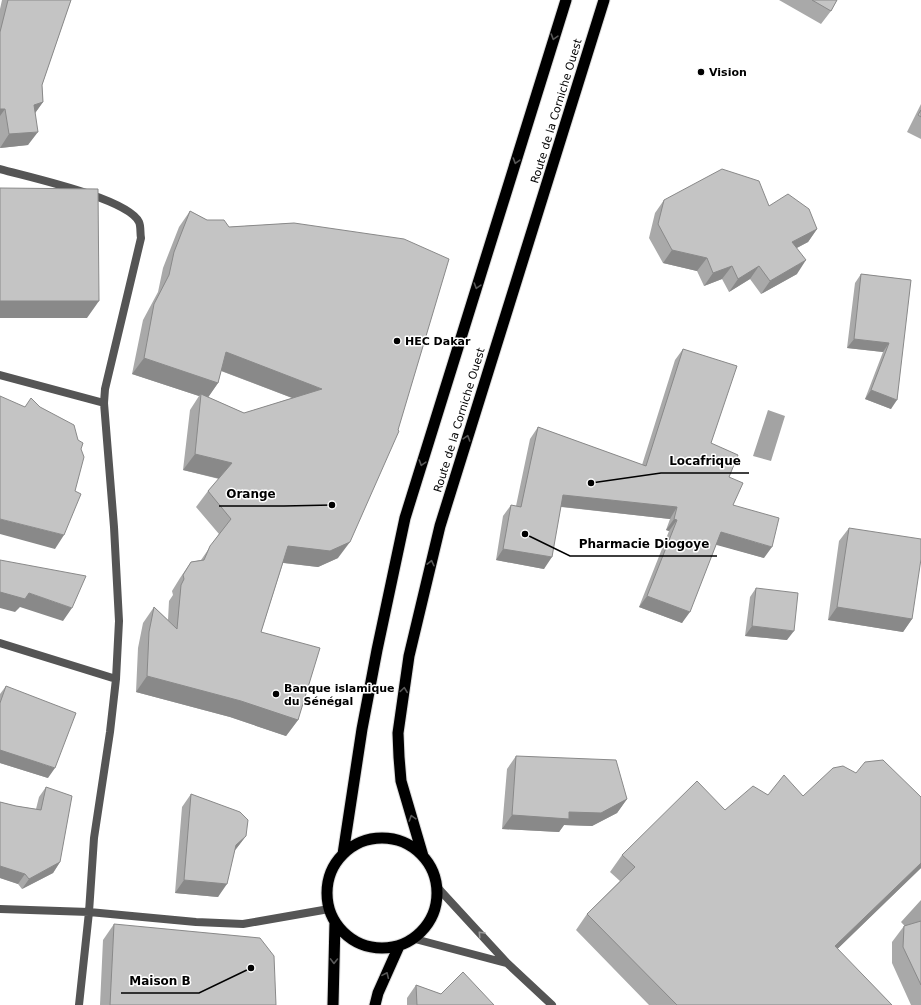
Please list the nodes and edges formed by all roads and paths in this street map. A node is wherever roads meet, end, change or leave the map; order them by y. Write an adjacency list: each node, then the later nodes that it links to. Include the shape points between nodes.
1 (566, 0): 8 (highway, Route de la Corniche Ouest, one-way to 8, via 405,518 363,722)
2 (604, 0): 9 (highway, Route de la Corniche Ouest, one-way to 2, via 401,781 400,769 398,733 409,656 440,526)
3 (0, 170): 5 (street, via 98,196 120,206 140,223 141,238 105,389)
4 (0, 375): 5 (street)
5 (104, 403): 7 (street, via 119,621)
6 (0, 643): 7 (street)
7 (116, 679): 13 (street, via 94,838)
8 (343, 854): 9 (highway, via 364,841 390,838 413,847); 12 (highway, via 328,880)
9 (423, 856): 10 (highway, via 433,871)
10 (438, 888): 15 (highway, via 433,917); 17 (street, one-way to 10)
11 (0, 909): 13 (street)
12 (329, 909): 13 (street, via 243,924); 14 (highway)
13 (89, 912): 18 (street)
14 (335, 922): 16 (highway, via 342,932 363,946 387,949); 19 (highway, one-way to 19)
15 (415, 939): 16 (highway); 17 (street)
16 (399, 946): 20 (highway, one-way to 16)
17 (507, 963): 21 (street)
18 (79, 1005)
19 (333, 1005)
20 (375, 1005)
21 (552, 1005)

